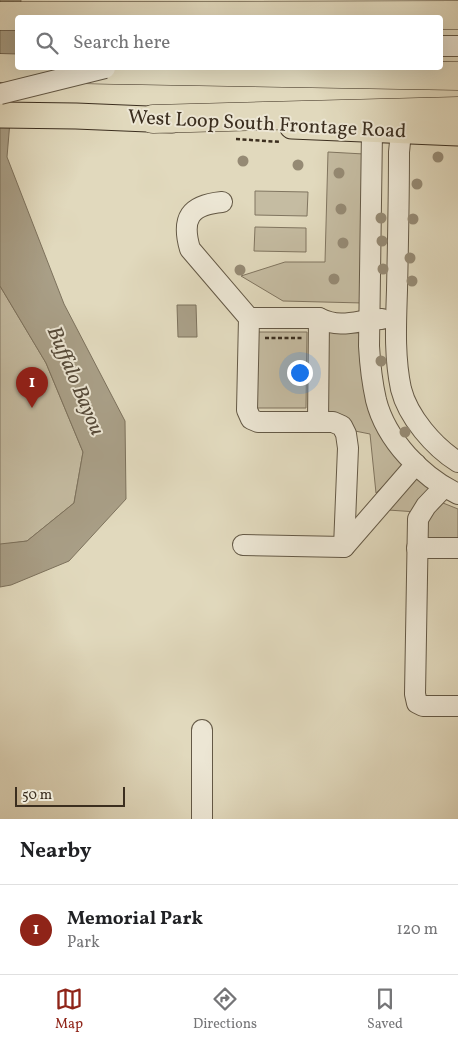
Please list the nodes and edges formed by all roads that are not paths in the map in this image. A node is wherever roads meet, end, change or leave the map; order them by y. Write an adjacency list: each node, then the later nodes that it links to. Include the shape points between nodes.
1 (458, 14): 2 (highway)
2 (330, 15)
3 (0, 16): 4 (highway)
4 (15, 16)
5 (443, 46): 6 (street)
6 (458, 46)
7 (0, 68): 8 (highway)
8 (15, 68)
9 (97, 70): 12 (street, bridge)
10 (128, 70): 11 (highway)
11 (458, 76)
12 (0, 94)
13 (458, 111): 15 (highway)
14 (0, 115): 15 (main road, West Loop South Frontage Road)
15 (153, 119): 16 (main road, West Loop South Frontage Road)
16 (372, 131): 17 (main road, West Loop South Frontage Road); 22 (street)
17 (401, 132): 18 (main road, West Loop South Frontage Road); 23 (street)
18 (458, 133)
19 (222, 202): 20 (street, via 206,203 196,208 187,220 190,249)
20 (249, 318): 21 (street); 24 (street, via 247,410 251,419 258,422)
21 (319, 318): 22 (street, via 328,323 356,324); 24 (street)
22 (369, 319): 23 (street); 26 (street, via 371,372 376,401 386,427)
23 (396, 319): 25 (street, via 396,357 401,390 418,425 445,454)
24 (318, 422): 29 (street, via 333,422 342,426 346,434)
25 (458, 462)
26 (416, 464): 27 (street); 29 (street)
27 (451, 490): 30 (street, via 418,516)
28 (244, 545): 29 (street)
29 (344, 547)
30 (417, 548): 31 (street); 32 (street, via 417,703 423,706)
31 (458, 548)
32 (458, 706)
33 (202, 730): 34 (street)
34 (202, 819)

